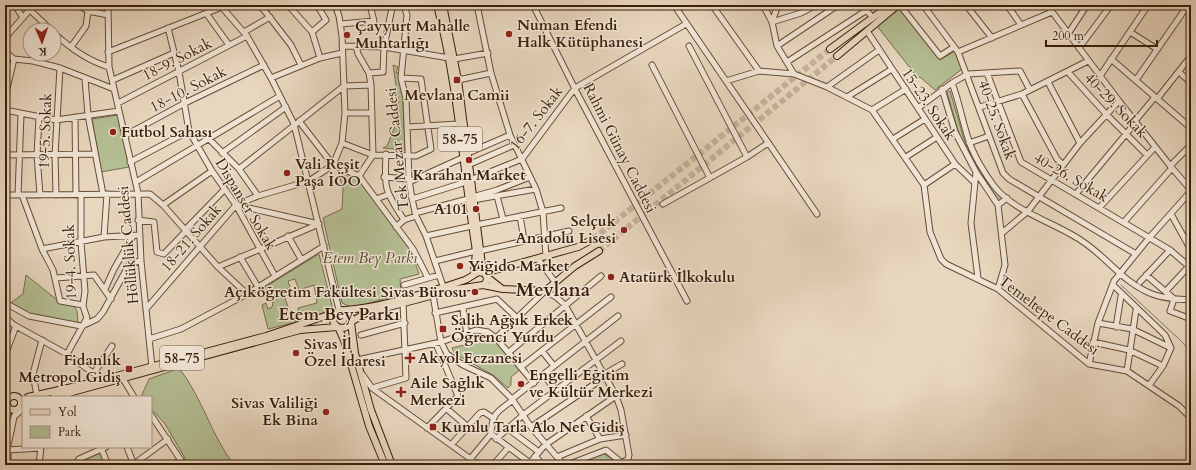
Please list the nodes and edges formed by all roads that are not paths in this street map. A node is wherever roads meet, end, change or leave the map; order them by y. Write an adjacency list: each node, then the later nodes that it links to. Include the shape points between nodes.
1 (15, 5): 43 (street)
2 (34, 5): 35 (street)
3 (79, 5): 38 (street)
4 (108, 5): 41 (street, Höllüklük Caddesi)
5 (258, 5): 36 (street)
6 (271, 5): 36 (street)
7 (288, 5): 51 (street)
8 (317, 5): 51 (street, via 326,20)
9 (335, 5): 47 (street)
10 (370, 5): 47 (street, via 374,21)
11 (390, 5): 65 (street, via 392,8)
12 (404, 5): 70 (street, Tek Mezar Caddesi, via 407,16)
13 (437, 5): 81 (main road, 58-75)
14 (443, 5): 81 (main road, 58-75)
15 (476, 5): 77 (street)
16 (533, 5): 117 (street, Rahmi Günay Caddesi)
17 (674, 5): 48 (street)
18 (712, 5): 94 (street)
19 (762, 5): 46 (street)
20 (778, 5): 46 (street)
21 (816, 5): 46 (street, via 801,13)
22 (838, 5): 63 (street)
23 (862, 5): 37 (street)
24 (890, 5): 44 (main road)
25 (923, 5): 66 (street, 40-25. Sokak)
26 (966, 5): 57 (street)
27 (1007, 5): 49 (street)
28 (1047, 5): 39 (street)
29 (1087, 5): 55 (street)
30 (1111, 5): 67 (street)
31 (1148, 5): 52 (street)
32 (1188, 5): 69 (street)
33 (221, 6): 40 (street); 53 (street)
34 (900, 7): 66 (street, via 940,56); 78 (main road)
35 (30, 10): 43 (street); 45 (street)
36 (264, 10): 42 (street)
37 (866, 10): 44 (street); 87 (street)
38 (88, 11): 41 (street); 64 (street, via 86,26)
39 (1052, 12): 49 (street); 55 (street)
40 (206, 13): 50 (street); 59 (street)
41 (108, 15): 73 (street, Höllüklük Caddesi)
42 (270, 17): 53 (street, 18-9. Sokak); 89 (street, via 291,45)
43 (23, 18): 56 (street)
44 (873, 18): 68 (main road)
45 (43, 22)
46 (772, 22): 63 (street)
47 (341, 24): 60 (street)
48 (686, 24): 110 (street); 117 (street)
49 (1022, 25): 57 (street)
50 (168, 28): 73 (street); 75 (street, Dispanser Sokak)
51 (312, 32): 80 (street)
52 (1130, 32): 69 (street); 83 (street)
53 (245, 34): 59 (street, 18-9. Sokak); 88 (street)
54 (869, 34): 71 (street, 15-23. Sokak)
55 (1068, 34): 67 (street)
56 (5, 38)
57 (992, 38): 74 (street)
58 (62, 40): 64 (street)
59 (230, 45): 95 (street, 18-9. Sokak)
60 (342, 46): 61 (street); 76 (street)
61 (356, 46): 65 (street); 98 (street)
62 (689, 46): 180 (street)
63 (777, 46): 87 (street)
64 (71, 47): 91 (street, via 96,63)
65 (384, 47): 70 (street); 98 (street, via 383,72)
66 (954, 47): 74 (street, 40-25. Sokak)
67 (1078, 48): 85 (street)
68 (830, 49)
69 (1157, 49): 109 (street)
70 (405, 50): 81 (street); 105 (street, Tek Mezar Caddesi)
71 (879, 50): 93 (street, 15-23. Sokak); 116 (street)
72 (5, 52): 82 (street)
73 (108, 52): 91 (street, Höllüklük Caddesi)
74 (958, 52): 102 (street, 40-25. Sokak)
75 (174, 53): 95 (street, Dispanser Sokak); 107 (street)
76 (342, 53): 80 (street); 115 (street)
77 (488, 53): 81 (street); 99 (street)
78 (837, 56)
79 (1191, 56): 97 (street)
80 (320, 58): 89 (street)
81 (452, 58): 108 (main road, 58-75); 148 (main road, 58-75)
82 (14, 59): 84 (street); 124 (street)
83 (1111, 59): 103 (street); 109 (street)
84 (22, 60)
85 (1088, 61): 96 (street); 103 (street)
86 (37, 62): 92 (street)
87 (787, 62): 101 (street)
88 (264, 65): 104 (street); 130 (street, 18-10. Sokak)
89 (301, 65): 104 (street)
90 (652, 65): 195 (street)
91 (109, 67): 107 (street, Höllüklük Caddesi)
92 (60, 68): 106 (street); 145 (street, 19-5. Sokak)
93 (892, 69): 119 (street, 15-23. Sokak); 125 (street)
94 (759, 71): 101 (street, Temeltepe Caddesi); 110 (street, Temeltepe Caddesi)
95 (179, 72): 129 (street, 18-9. Sokak); 130 (street, Dispanser Sokak)
96 (1068, 72): 111 (street); 140 (street, 40-29. Sokak)
97 (1179, 72): 113 (street); 126 (street)
98 (369, 73): 114 (street)
99 (491, 73): 108 (street); 154 (street)
100 (987, 73): 102 (street); 121 (street, via 1020,71); 128 (street, 40-26. Sokak)
101 (794, 74): 116 (street, Temeltepe Caddesi)
102 (968, 74): 112 (street); 132 (street, 40-25. Sokak)
103 (1100, 76): 127 (street)
104 (271, 78): 123 (street)
105 (401, 78): 149 (street, Tek Mezar Caddesi, via 406,99); 150 (street, via 421,78)
106 (85, 79): 118 (street); 141 (street)
107 (113, 80): 118 (street, Höllüklük Caddesi)
108 (458, 80): 179 (main road, 58-75)
109 (1136, 80): 126 (street)
110 (726, 81): 161 (street)
111 (1048, 82): 121 (street); 163 (street)
112 (952, 83): 120 (street); 162 (street)
113 (1191, 83)
114 (371, 85): 115 (street); 138 (street)
115 (344, 86): 137 (street); 146 (street)
116 (827, 87): 125 (street, Temeltepe Caddesi)
117 (575, 88): 182 (street, 16-7. Sokak); 302 (street, Rahmi Günay Caddesi)
118 (114, 89): 129 (street, Höllüklük Caddesi)
119 (906, 89): 133 (street, 15-23. Sokak); 135 (street)
120 (942, 89): 133 (street); 191 (street, via 955,132)
121 (1030, 90): 122 (street)
122 (1022, 94): 128 (street); 187 (street, via 1057,159)
123 (280, 96): 131 (street); 158 (street)
124 (5, 97)
125 (847, 97): 135 (street, Temeltepe Caddesi)
126 (1156, 98): 147 (street); 151 (street)
127 (1119, 101): 140 (street); 147 (street)
128 (999, 102): 132 (street); 197 (street, 40-26. Sokak, via 1018,158)
129 (118, 103): 136 (street, Höllüklük Caddesi)
130 (185, 103): 152 (street, Dispanser Sokak); 155 (street, 18-10. Sokak)
131 (286, 107): 146 (street); 168 (street)
132 (980, 107): 156 (street, 40-25. Sokak)
133 (918, 108): 144 (street, 15-23. Sokak)
134 (5, 110): 139 (street)
135 (872, 110): 159 (street, Temeltepe Caddesi)
136 (119, 111): 141 (street); 155 (street, Höllüklük Caddesi)
137 (344, 113): 138 (street); 160 (street)
138 (371, 113): 170 (street)
139 (21, 114): 143 (street); 173 (street)
140 (1106, 114): 153 (street, 40-29. Sokak); 163 (street)
141 (88, 115): 142 (street); 169 (street)
142 (75, 117): 145 (street); 176 (street, 19-4. Sokak)
143 (39, 118): 145 (street); 174 (street)
144 (925, 119): 157 (street, 15-23. Sokak); 159 (street)
145 (56, 120): 175 (street, 19-5. Sokak)
146 (297, 122): 185 (street); 189 (street); 198 (street)
147 (1135, 122): 153 (street); 167 (street)
148 (458, 124): 150 (street); 179 (main road, 58-75)
149 (407, 127): 150 (street); 178 (street, Tek Mezar Caddesi)
150 (427, 127): 178 (street, via 431,148 416,156)
151 (1191, 128)
152 (189, 131): 166 (street, Dispanser Sokak); 183 (street)
153 (1126, 134): 177 (street, 40-29. Sokak); 208 (street)
154 (510, 135): 164 (street); 179 (street)
155 (124, 136): 183 (street, Höllüklük Caddesi)
156 (989, 136): 162 (street); 217 (street, 40-25. Sokak, via 1004,173 1009,179)
157 (937, 137): 181 (street); 184 (street, 15-23. Sokak)
158 (209, 139): 166 (street); 168 (street)
159 (893, 139): 181 (street, Temeltepe Caddesi)
160 (342, 143): 170 (street); 185 (street)
161 (768, 143): 180 (street); 233 (street)
162 (969, 143): 219 (street, via 994,185)
163 (1080, 143): 187 (street)
164 (514, 145): 182 (street); 186 (street)
165 (1191, 145): 188 (street)
166 (197, 146): 190 (street, Dispanser Sokak); 200 (street)
167 (1155, 147): 177 (street); 188 (street)
168 (222, 153): 189 (street)
169 (95, 154): 176 (street); 207 (street)
170 (373, 154): 171 (street); 192 (street)
171 (386, 154): 178 (street); 193 (street)
172 (5, 155): 173 (street)
173 (18, 155): 174 (street); 210 (street)
174 (37, 155): 175 (street); 211 (street)
175 (55, 155): 176 (street); 212 (street, 19-5. Sokak)
176 (74, 155): 213 (street, 19-4. Sokak)
177 (1147, 155): 229 (street)
178 (408, 156): 196 (street, Tek Mezar Caddesi)
179 (464, 156): 186 (main road, 58-75); 196 (street); 199 (main road, 58-75)
180 (747, 157): 195 (street)
181 (906, 157): 202 (street, Temeltepe Caddesi)
182 (522, 159): 194 (street); 199 (street, 16-7. Sokak)
183 (130, 162): 200 (street, Höllüklük Caddesi)
184 (955, 164): 201 (street, 15-23. Sokak); 202 (street)
185 (333, 165): 192 (street); 198 (street, 18-21. Sokak)
186 (468, 165): 199 (main road, 58-75)
187 (1063, 165): 197 (street)
188 (1171, 167): 205 (street); 239 (street)
189 (239, 169): 215 (street)
190 (212, 171): 204 (street, Dispanser Sokak); 225 (street)
191 (976, 172): 201 (street); 227 (street)
192 (359, 176): 220 (street)
193 (384, 177): 196 (street); 214 (street)
194 (530, 177): 203 (street); 222 (street)
195 (710, 178): 224 (street)
196 (409, 180): 221 (street, Tek Mezar Caddesi)
197 (1052, 180): 208 (street, 40-26. Sokak); 217 (street)
198 (308, 181): 215 (street, 18-21. Sokak); 240 (street)
199 (468, 181): 221 (street, 16-7. Sokak); 222 (main road, 58-75)
200 (136, 182): 206 (street, Höllüklük Caddesi)
201 (975, 183): 282 (street, via 972,223)
202 (924, 185): 282 (street, Temeltepe Caddesi, via 930,232 941,259 954,269)
203 (536, 189): 216 (street); 231 (street)
204 (224, 190): 226 (street, Dispanser Sokak); 243 (street)
205 (1191, 190): 218 (street)
206 (138, 193): 207 (street); 225 (street, via 150,194); 237 (street, Höllüklük Caddesi)
207 (105, 194): 213 (street); 250 (street)
208 (1076, 194): 229 (street, 40-26. Sokak)
209 (5, 195): 210 (street)
210 (20, 195): 211 (street); 258 (street)
211 (40, 195): 212 (street)
212 (56, 195): 213 (street)
213 (78, 195): 254 (street, 19-4. Sokak)
214 (387, 195): 220 (street); 238 (street)
215 (258, 196): 226 (street, 18-21. Sokak)
216 (497, 196): 222 (street); 236 (street)
217 (1039, 196): 230 (street); 263 (street, 40-25. Sokak)
218 (1187, 196): 223 (street); 234 (street)
219 (1007, 198): 227 (street); 230 (street)
220 (376, 199): 242 (street)
221 (412, 199): 232 (street, Tek Mezar Caddesi)
222 (471, 199): 232 (street); 241 (main road, 58-75)
223 (1191, 203)
224 (663, 204)
225 (163, 205): 243 (street)
226 (236, 205): 240 (street); 256 (street, 18-21. Sokak); 257 (street, Dispanser Sokak)
227 (998, 205): 245 (street)
228 (561, 208): 231 (street)
229 (1100, 208): 239 (street, 40-26. Sokak)
230 (1028, 211): 245 (street); 273 (street, via 1082,241)
231 (544, 212): 235 (street); 247 (street)
232 (415, 214): 238 (street); 249 (street, Tek Mezar Caddesi)
233 (817, 214)
234 (1171, 214): 251 (street); 260 (street)
235 (520, 216): 236 (street); 253 (street)
236 (503, 219): 241 (street)
237 (138, 220): 243 (street, via 154,222 157,252 164,254); 246 (street, Höllüklük Caddesi)
238 (404, 220): 242 (street)
239 (1124, 222): 251 (street, 40-26. Sokak)
240 (319, 224): 248 (street); 255 (street)
241 (474, 225): 249 (street); 261 (main road, 58-75)
242 (396, 227): 281 (street, via 414,249)
243 (185, 231): 256 (street)
244 (569, 231): 247 (street)
245 (1002, 233): 292 (street, via 1005,265)
246 (136, 235): 250 (street); 268 (street, Höllüklük Caddesi); 290 (street, via 114,268)
247 (546, 235): 253 (street); 265 (street)
248 (288, 236): 257 (street); 267 (street)
249 (426, 236): 269 (street, Tek Mezar Caddesi)
250 (104, 237): 254 (street)
251 (1149, 238): 259 (street, 40-26. Sokak); 263 (street)
252 (593, 239): 265 (main road, via 578,247)
253 (524, 240): 261 (street)
254 (80, 242): 258 (street); 277 (street, 19-4. Sokak)
255 (324, 246): 267 (street); 310 (street)
256 (199, 247): 271 (street); 307 (street, 18-21. Sokak)
257 (259, 248): 264 (street); 278 (street, Dispanser Sokak)
258 (42, 249): 280 (street)
259 (1170, 250): 270 (street, 40-26. Sokak); 276 (street)
260 (1191, 250)
261 (478, 251): 269 (street); 272 (main road, 58-75); 275 (main road, 58-75)
262 (599, 251): 283 (main road)
263 (1136, 254): 273 (street)
264 (240, 257): 271 (street); 289 (street)
265 (546, 257): 266 (main road)
266 (538, 259): 272 (main road); 283 (street)
267 (301, 260): 278 (street)
268 (141, 261): 299 (street, via 130,263); 307 (street, Höllüklük Caddesi)
269 (435, 261): 274 (street, Tek Mezar Caddesi)
270 (1190, 266): 294 (street)
271 (218, 267): 295 (street)
272 (484, 274): 275 (main road, via 477,272); 288 (main road, via 486,282); 291 (main road)
273 (1120, 274): 285 (street); 300 (street, via 1153,294)
274 (439, 275): 281 (street); 287 (street, Tek Mezar Caddesi)
275 (474, 275): 287 (main road, 58-75); 288 (main road, via 472,281)
276 (1146, 275): 284 (street); 294 (street)
277 (84, 276): 280 (street); 290 (street, via 94,275); 304 (street, 19-4. Sokak)
278 (275, 276): 289 (street)
279 (601, 276): 305 (street)
280 (56, 278): 304 (street, via 60,301)
281 (428, 278): 286 (street)
282 (978, 278): 292 (street, Temeltepe Caddesi)
283 (555, 282): 293 (main road)
284 (1140, 282)
285 (1114, 283): 319 (street); 335 (street, via 1165,335)
286 (404, 285)
287 (443, 286): 310 (main road, 58-75, via 384,303)
288 (480, 286): 291 (main road); 296 (main road)
289 (258, 287): 295 (street)
290 (105, 289): 299 (street)
291 (503, 289): 293 (main road)
292 (998, 289): 345 (street, Temeltepe Caddesi)
293 (545, 291): 305 (street); 314 (street)
294 (1166, 291): 300 (street)
295 (247, 294): 328 (street, via 181,329)
296 (432, 295): 303 (main road); 311 (street)
297 (1121, 296): 323 (street)
298 (611, 297): 318 (street)
299 (111, 299): 321 (street, via 97,319)
300 (1174, 299): 301 (street); 315 (street, via 1170,311)
301 (1191, 300)
302 (687, 301)
303 (403, 302): 316 (main road, via 366,313); 317 (street)
304 (83, 305): 321 (street, 19-4. Sokak, via 87,318)
305 (565, 305): 318 (street); 339 (street)
306 (463, 307): 311 (street); 314 (street, via 497,299); 325 (street)
307 (146, 309): 328 (street, Höllüklük Caddesi)
308 (5, 310): 321 (street, via 9,305 29,316)
309 (1136, 310): 324 (street)
310 (340, 311): 316 (main road, via 351,316); 322 (main road, via 333,322); 348 (main road, 58-75, via 266,336)
311 (435, 313): 333 (street)
312 (618, 316): 330 (street)
313 (5, 317): 320 (street)
314 (517, 318): 327 (street)
315 (1191, 319)
316 (351, 322): 322 (main road, via 347,327); 343 (main road)
317 (404, 324): 326 (street); 336 (street)
318 (576, 324): 330 (street); 338 (street)
319 (1098, 324): 323 (street); 332 (street)
320 (16, 326): 329 (street); 340 (street)
321 (81, 326): 341 (street)
322 (337, 327): 355 (main road, via 300,330); 405 (main road, via 344,340 369,426)
323 (1116, 327): 324 (street)
324 (1132, 329): 335 (street); 337 (street)
325 (467, 333): 327 (street, via 476,330 488,332); 333 (street)
326 (361, 335)
327 (496, 338): 339 (street)
328 (149, 339): 348 (street, Höllüklük Caddesi)
329 (42, 340): 341 (street); 362 (street, via 33,374)
330 (585, 341): 342 (street); 346 (street)
331 (621, 341): 342 (street)
332 (1093, 342): 337 (street); 345 (street)
333 (438, 343): 336 (street); 367 (street, via 447,354 463,365 491,378); 370 (street, via 458,396)
334 (112, 346): 352 (street)
335 (1171, 348): 347 (street)
336 (406, 350): 343 (street); 359 (street, via 406,378)
337 (1129, 350): 347 (street); 350 (street)
338 (542, 351): 346 (street); 349 (street)
339 (509, 352): 349 (street)
340 (5, 354)
341 (67, 354): 352 (street)
342 (595, 359): 354 (street); 360 (street)
343 (357, 360): 351 (main road)
344 (622, 364): 354 (street)
345 (1089, 364): 350 (street, Temeltepe Caddesi)
346 (554, 366): 353 (street)
347 (1163, 366): 358 (street)
348 (152, 367): 356 (main road, 58-75)
349 (521, 367): 357 (street)
350 (1127, 371): 358 (street, Temeltepe Caddesi)
351 (360, 372): 359 (street); 406 (main road, via 370,410)
352 (94, 373): 356 (street)
353 (544, 374): 357 (street); 360 (street)
354 (603, 375): 365 (street); 377 (street, via 596,383)
355 (123, 379): 363 (main road); 364 (street)
356 (104, 380): 362 (main road, 58-75)
357 (534, 383): 367 (street)
358 (1150, 384): 375 (street, Temeltepe Caddesi, via 1180,406)
359 (372, 388): 378 (street)
360 (555, 390): 371 (street)
361 (7, 396): 366 (main road); 369 (main road)
362 (38, 396)
363 (58, 396)
364 (133, 396)
365 (616, 396): 372 (street); 381 (street)
366 (21, 398): 368 (main road)
367 (513, 399): 371 (street); 374 (street)
368 (21, 407): 369 (main road, via 13,410); 391 (street, via 14,417)
369 (7, 408): 391 (street)
370 (446, 409): 376 (street); 378 (street)
371 (523, 415): 377 (street); 379 (street)
372 (586, 416): 384 (street); 386 (street)
373 (152, 418): 382 (street)
374 (493, 418): 376 (street, via 484,412 480,413); 380 (street)
375 (1191, 418)
376 (468, 427): 385 (street)
377 (531, 427): 386 (street)
378 (427, 428): 385 (street)
379 (507, 428): 383 (street); 392 (street)
380 (491, 434): 383 (street); 395 (street)
381 (626, 435): 384 (street); 398 (street, via 629,455)
382 (168, 439): 396 (street); 403 (street)
383 (496, 439): 390 (street)
384 (600, 439): 394 (street)
385 (451, 445): 395 (street)
386 (545, 445): 392 (street); 394 (street)
387 (41, 448): 391 (street); 400 (street)
388 (102, 448): 401 (street, via 79,459); 402 (street)
389 (127, 448): 403 (street)
390 (508, 448): 397 (street); 408 (street)
391 (8, 450): 399 (street)
392 (539, 452): 393 (street)
393 (535, 456): 397 (street); 409 (street)
394 (557, 457): 410 (street)
395 (471, 458): 407 (street)
396 (183, 462): 404 (street)
397 (529, 464)
398 (620, 464): 410 (street, via 606,450)
399 (8, 465)
400 (39, 465)
401 (75, 465)
402 (108, 465)
403 (134, 465)
404 (173, 465)
405 (385, 465)
406 (392, 465)
407 (479, 465)
408 (493, 465)
409 (544, 465)
410 (565, 465)

